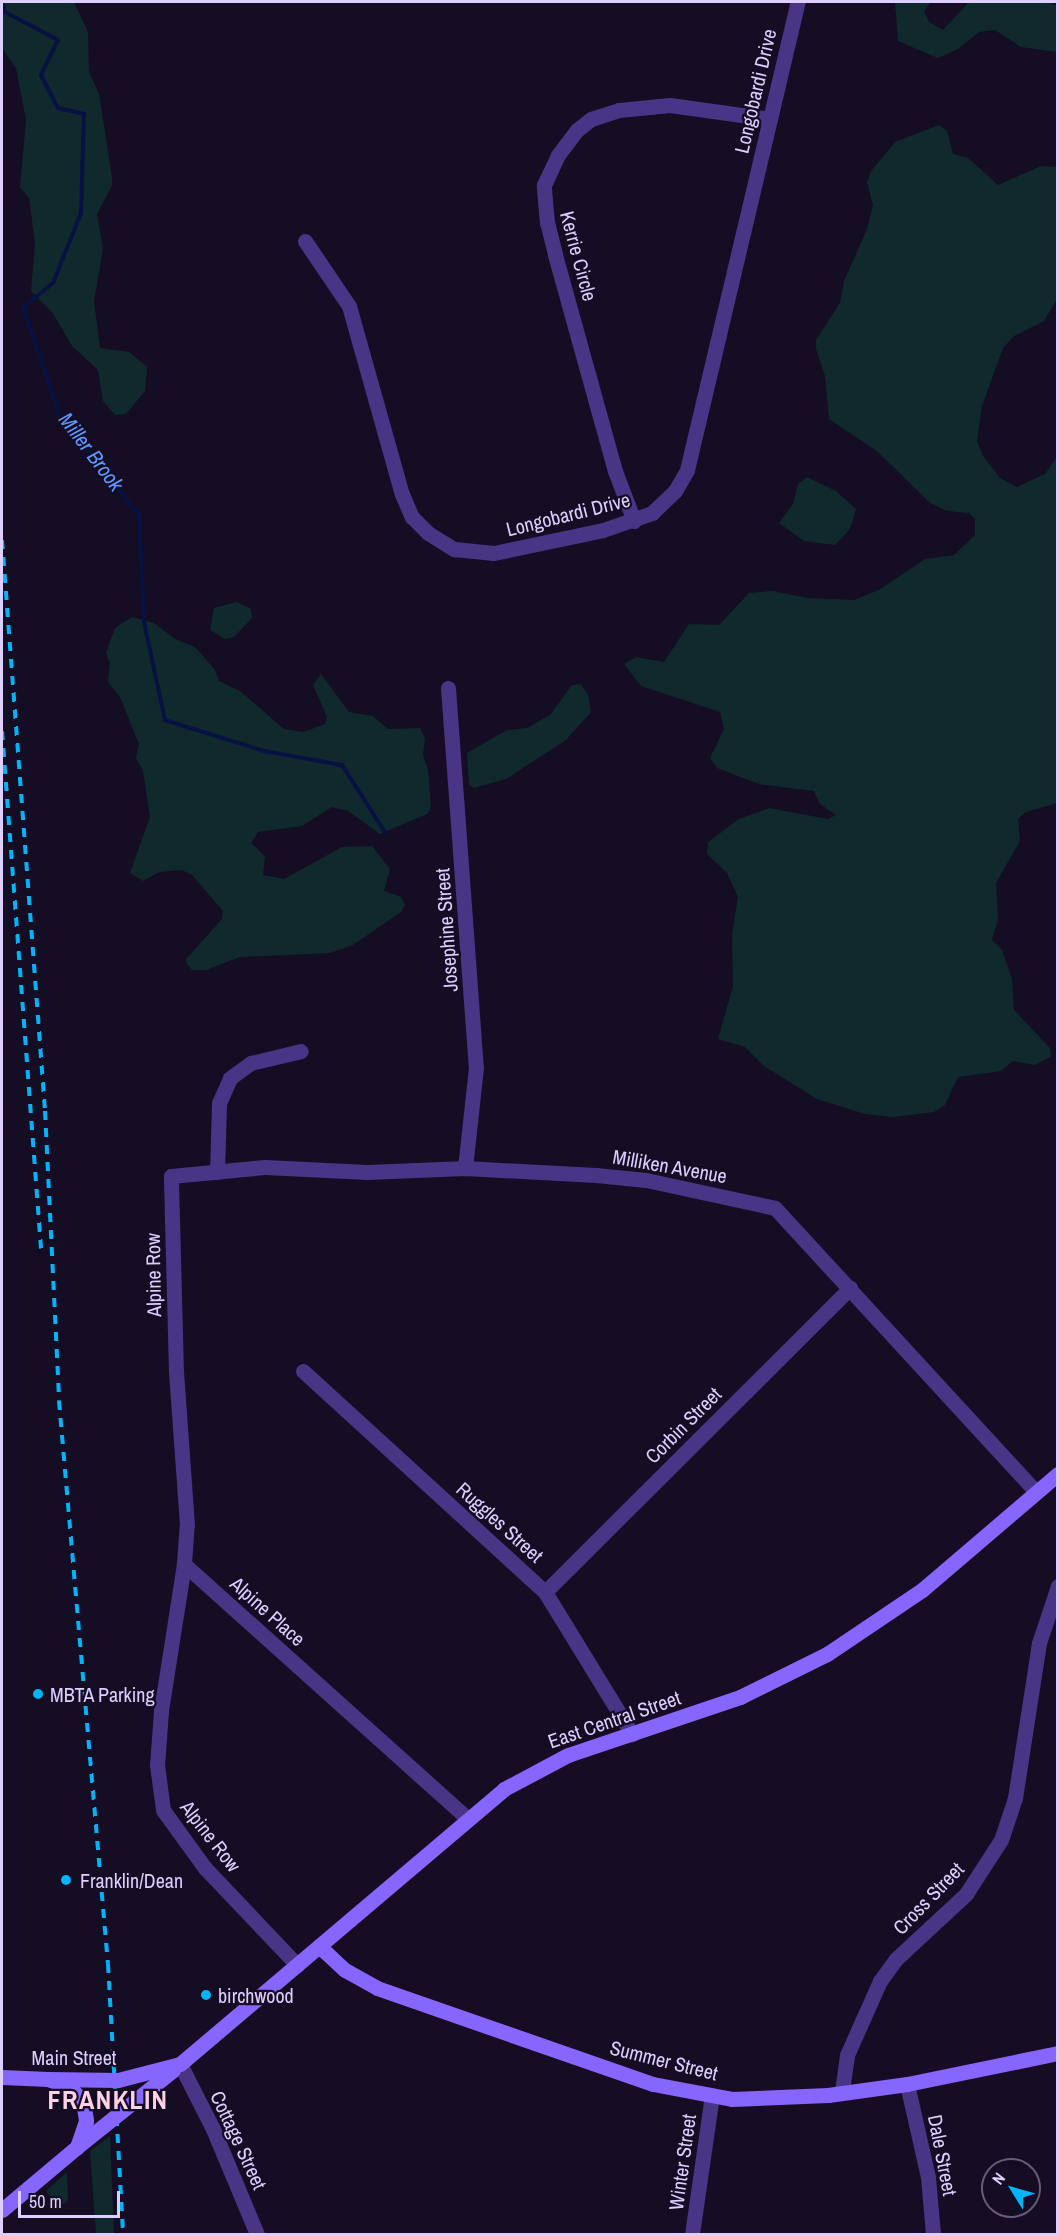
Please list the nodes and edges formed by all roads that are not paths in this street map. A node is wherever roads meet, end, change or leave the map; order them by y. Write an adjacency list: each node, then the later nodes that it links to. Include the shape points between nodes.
1 (798, 2): 2 (street, Longobardi Drive)
2 (770, 119): 4 (street, Longobardi Drive, via 687,470 665,503); 4 (street, Kerrie Circle, via 670,105 620,110 591,119 577,130 558,155 544,185 547,223 555,254 610,453)
3 (305, 240): 4 (street, Longobardi Drive, via 349,306 402,494 412,517 428,533 454,549 485,554 530,548)
4 (634, 521)
5 (448, 688): 7 (street, Josephine Street, via 476,1068)
6 (301, 1051): 8 (street, via 251,1063 230,1078 219,1103)
7 (465, 1168): 8 (street, Milliken Avenue, via 367,1172 266,1167); 10 (street, Milliken Avenue, via 646,1180 775,1208)
8 (217, 1172): 9 (street, Milliken Avenue)
9 (171, 1176): 14 (street, Alpine Row, via 176,1372 188,1525)
10 (850, 1288): 13 (street, Milliken Avenue); 16 (street, Corbin Street)
11 (303, 1371): 16 (street, Ruggles Street)
12 (1058, 1474): 13 (main road, East Central Street)
13 (1036, 1492): 17 (main road, East Central Street, via 922,1590 827,1654 740,1696)
14 (184, 1564): 18 (street, Alpine Place); 20 (street, Alpine Row, via 161,1711 157,1765 163,1810 205,1868)
15 (1058, 1586): 26 (street, Cross Street, via 1039,1643 1015,1798 1000,1840 966,1894 896,1959 880,1981 847,2055)
16 (545, 1592): 17 (street, Ruggles Street)
17 (632, 1734): 18 (main road, East Central Street, via 536,1770)
18 (467, 1818): 19 (main road, East Central Street)
19 (319, 1946): 20 (main road, East Central Street); 27 (main road, Summer Street, via 345,1970 377,1988 653,2084)
20 (297, 1965): 22 (main road, East Central Street)
21 (1058, 2053): 25 (main road, Summer Street)
22 (180, 2064): 24 (main road, Main Street, bridge, via 118,2080); 28 (main road, East Central Street, bridge); 30 (street, Cottage Street, via 213,2129)
23 (2, 2077): 24 (main road, Main Street)
24 (48, 2079): 28 (main road, bridge, via 72,2089 83,2101 86,2121)
25 (907, 2084): 26 (main road, Summer Street); 32 (street, Dale Street, via 928,2177)
26 (842, 2091): 27 (main road, Summer Street, via 770,2099)
27 (712, 2095): 31 (street, Winter Street)
28 (77, 2147): 29 (main road, East Central Street)
29 (2, 2210)
30 (257, 2235)
31 (692, 2235)
32 (933, 2235)

